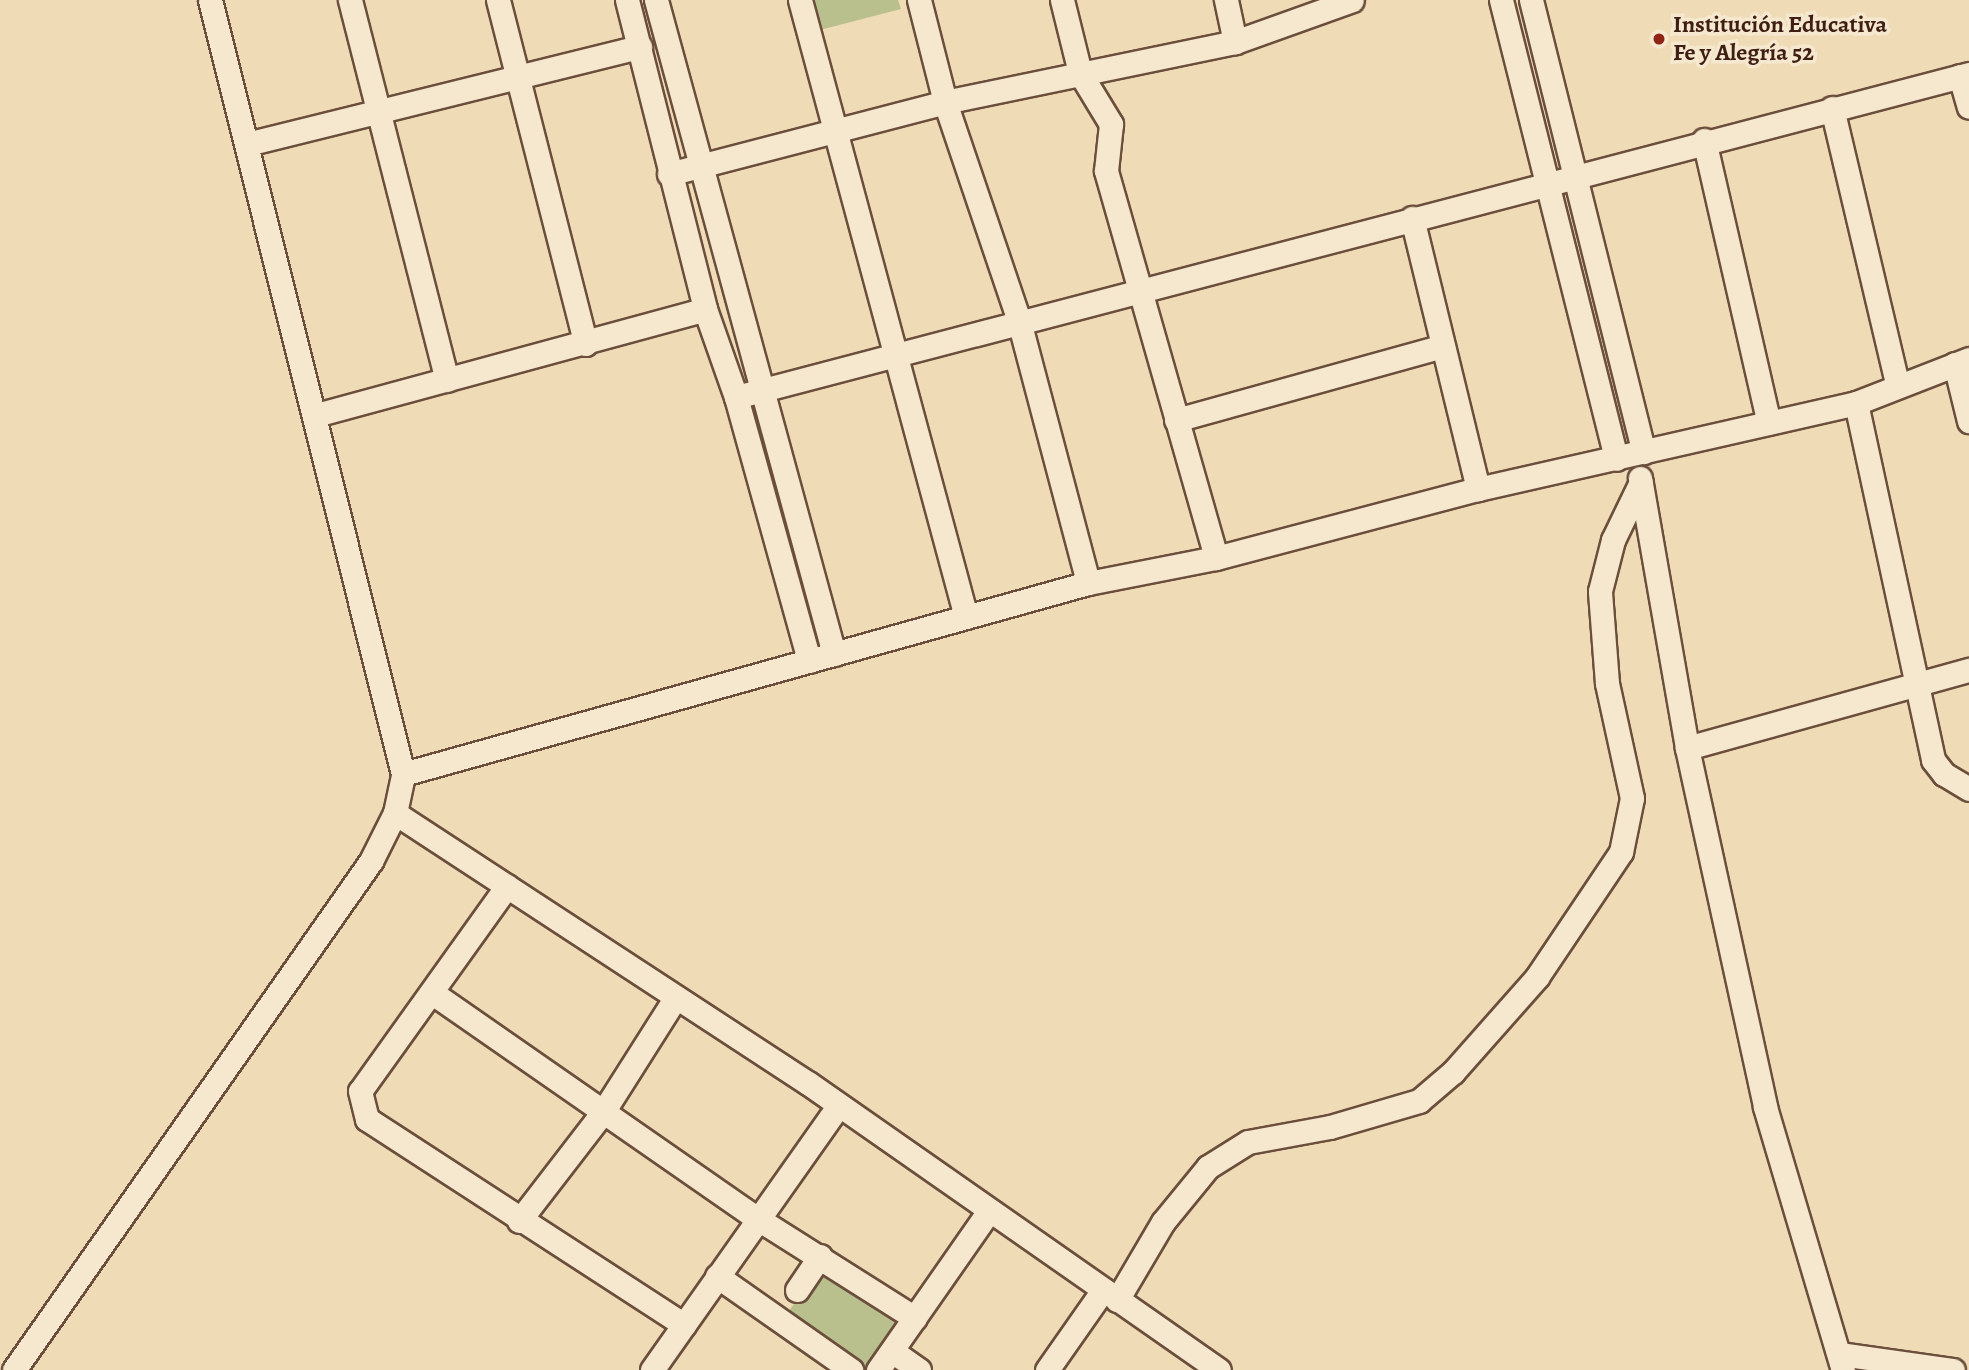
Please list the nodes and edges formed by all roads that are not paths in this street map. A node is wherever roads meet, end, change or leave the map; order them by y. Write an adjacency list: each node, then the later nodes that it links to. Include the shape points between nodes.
1 (210, 0): 24 (street)
2 (350, 0): 21 (street)
3 (498, 0): 17 (street)
4 (627, 0): 14 (street)
5 (656, 0): 25 (street)
6 (800, 0): 22 (street)
7 (919, 0): 18 (street)
8 (1062, 0): 15 (street)
9 (1226, 0): 13 (street)
10 (1352, 0): 13 (street)
11 (1501, 0): 28 (street)
12 (1531, 0): 27 (street)
13 (1235, 42): 15 (street)
14 (640, 47): 17 (street); 26 (street)
15 (1080, 73): 18 (street); 30 (street, via 1111,124 1106,171)
16 (1965, 75): 19 (street); 20 (street)
17 (518, 76): 21 (street); 33 (street)
18 (945, 102): 22 (street); 32 (street)
19 (1969, 107)
20 (1832, 108): 23 (street); 38 (street)
21 (379, 111): 24 (street); 37 (street)
22 (836, 134): 25 (street); 35 (street)
23 (1704, 140): 27 (street); 45 (street)
24 (247, 144): 42 (street)
25 (702, 166): 26 (street); 39 (street)
26 (669, 174): 31 (street)
27 (1577, 175): 28 (street); 46 (street)
28 (1549, 183): 29 (street); 46 (street)
29 (1412, 218): 30 (street); 34 (street)
30 (1138, 291): 32 (street); 43 (street)
31 (705, 309): 33 (street); 40 (street)
32 (1019, 320): 35 (street); 50 (street)
33 (586, 344): 37 (street)
34 (1443, 346): 43 (street); 48 (street)
35 (895, 354): 39 (street); 51 (street)
36 (1962, 362): 38 (street); 44 (street)
37 (447, 380): 42 (street)
38 (1897, 383): 41 (street)
39 (762, 388): 40 (street); 52 (street)
40 (736, 397): 53 (street)
41 (1856, 403): 45 (street); 55 (street)
42 (316, 415): 57 (street)
43 (1176, 420): 49 (street)
44 (1969, 421)
45 (1769, 423): 46 (street)
46 (1631, 455): 47 (street); 48 (street)
47 (1641, 482): 56 (street); 71 (street, via 1614,540 1600,591 1607,683 1632,798 1621,852 1537,977 1453,1072 1419,1101 1330,1128 1248,1142 1208,1167)
48 (1478, 489): 49 (street)
49 (1216, 558): 50 (street)
50 (1088, 583): 51 (street)
51 (966, 617): 52 (street)
52 (834, 654): 53 (street)
53 (808, 661): 57 (street)
54 (1969, 670): 55 (street)
55 (1917, 684): 56 (street); 58 (street, via 1933,760 1956,784)
56 (1687, 748): 75 (street, via 1765,1107)
57 (403, 774): 59 (street)
58 (1969, 789)
59 (395, 813): 60 (street); 77 (street, via 371,861)
60 (507, 886): 61 (street); 62 (street)
61 (434, 994): 64 (street); 67 (street, via 360,1091 367,1119)
62 (676, 997): 63 (street); 64 (street)
63 (838, 1106): 65 (street); 66 (street)
64 (603, 1112): 66 (street); 67 (street)
65 (989, 1211): 71 (street); 72 (street)
66 (755, 1217): 68 (street); 69 (street)
67 (519, 1221): 73 (street)
68 (820, 1256): 70 (street); 72 (street)
69 (717, 1276): 73 (street); 79 (street)
70 (797, 1290)
71 (1110, 1295): 76 (street); 81 (street)
72 (915, 1318): 74 (street)
73 (684, 1325): 78 (street)
74 (885, 1361): 80 (street)
75 (1841, 1362): 82 (street)
76 (1210, 1367)
77 (14, 1370)
78 (652, 1370)
79 (851, 1370)
80 (919, 1370)
81 (1047, 1370)
82 (1953, 1370)

